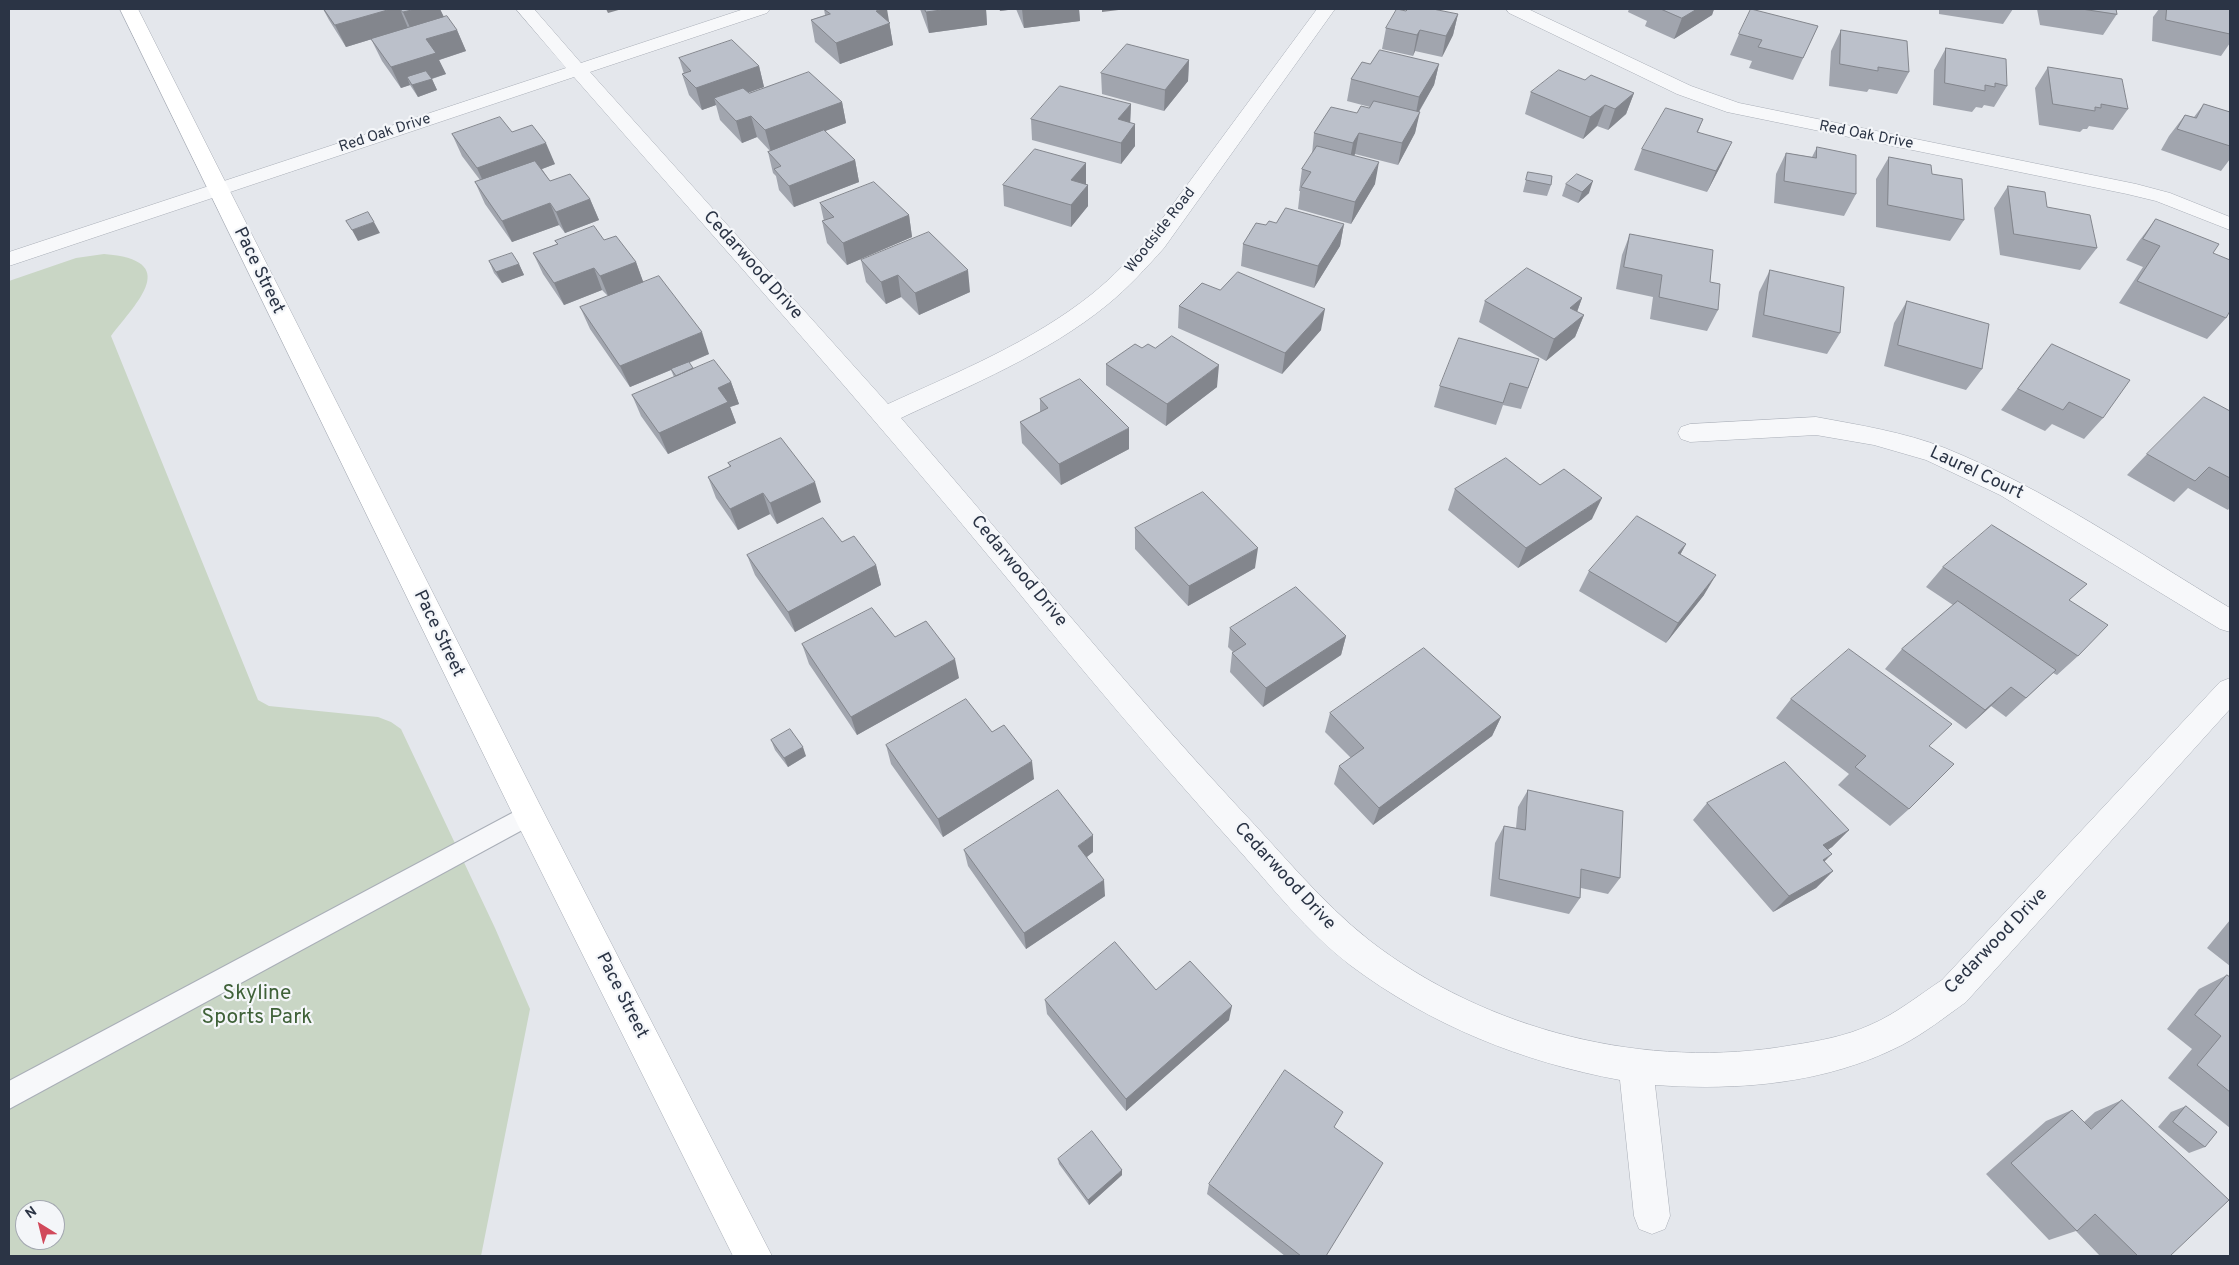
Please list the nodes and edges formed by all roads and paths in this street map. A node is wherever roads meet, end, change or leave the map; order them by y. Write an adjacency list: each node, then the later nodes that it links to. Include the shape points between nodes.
1 (129, 9): 7 (main road, Pace Street)
2 (525, 9): 6 (street, Cedarwood Drive)
3 (761, 9): 6 (street, Red Oak Drive)
4 (1326, 9): 10 (street, Woodside Road, via 1156,243 1127,275 1084,312 1033,343)
5 (1514, 9): 8 (street, Red Oak Drive, via 1684,90 1719,103 1788,120 2129,188 2179,203)
6 (577, 70): 7 (street, Red Oak Drive); 10 (street, Cedarwood Drive)
7 (217, 190): 9 (street, Red Oak Drive); 14 (main road, Pace Street)
8 (2230, 224)
9 (9, 259)
10 (886, 416): 15 (street, Cedarwood Drive, via 1206,794 1334,930 1361,953 1442,1004 1559,1050)
11 (1690, 433): 12 (street, Laurel Court, via 1816,426 1874,436 1935,454 2017,492)
12 (2230, 621)
13 (2230, 690): 15 (street, Cedarwood Drive, via 1954,991 1905,1024 1852,1049 1794,1064 1732,1071)
14 (529, 815): 16 (lane); 18 (main road, Pace Street)
15 (1636, 1068): 17 (street)
16 (9, 1096)
17 (1652, 1216)
18 (753, 1256)

